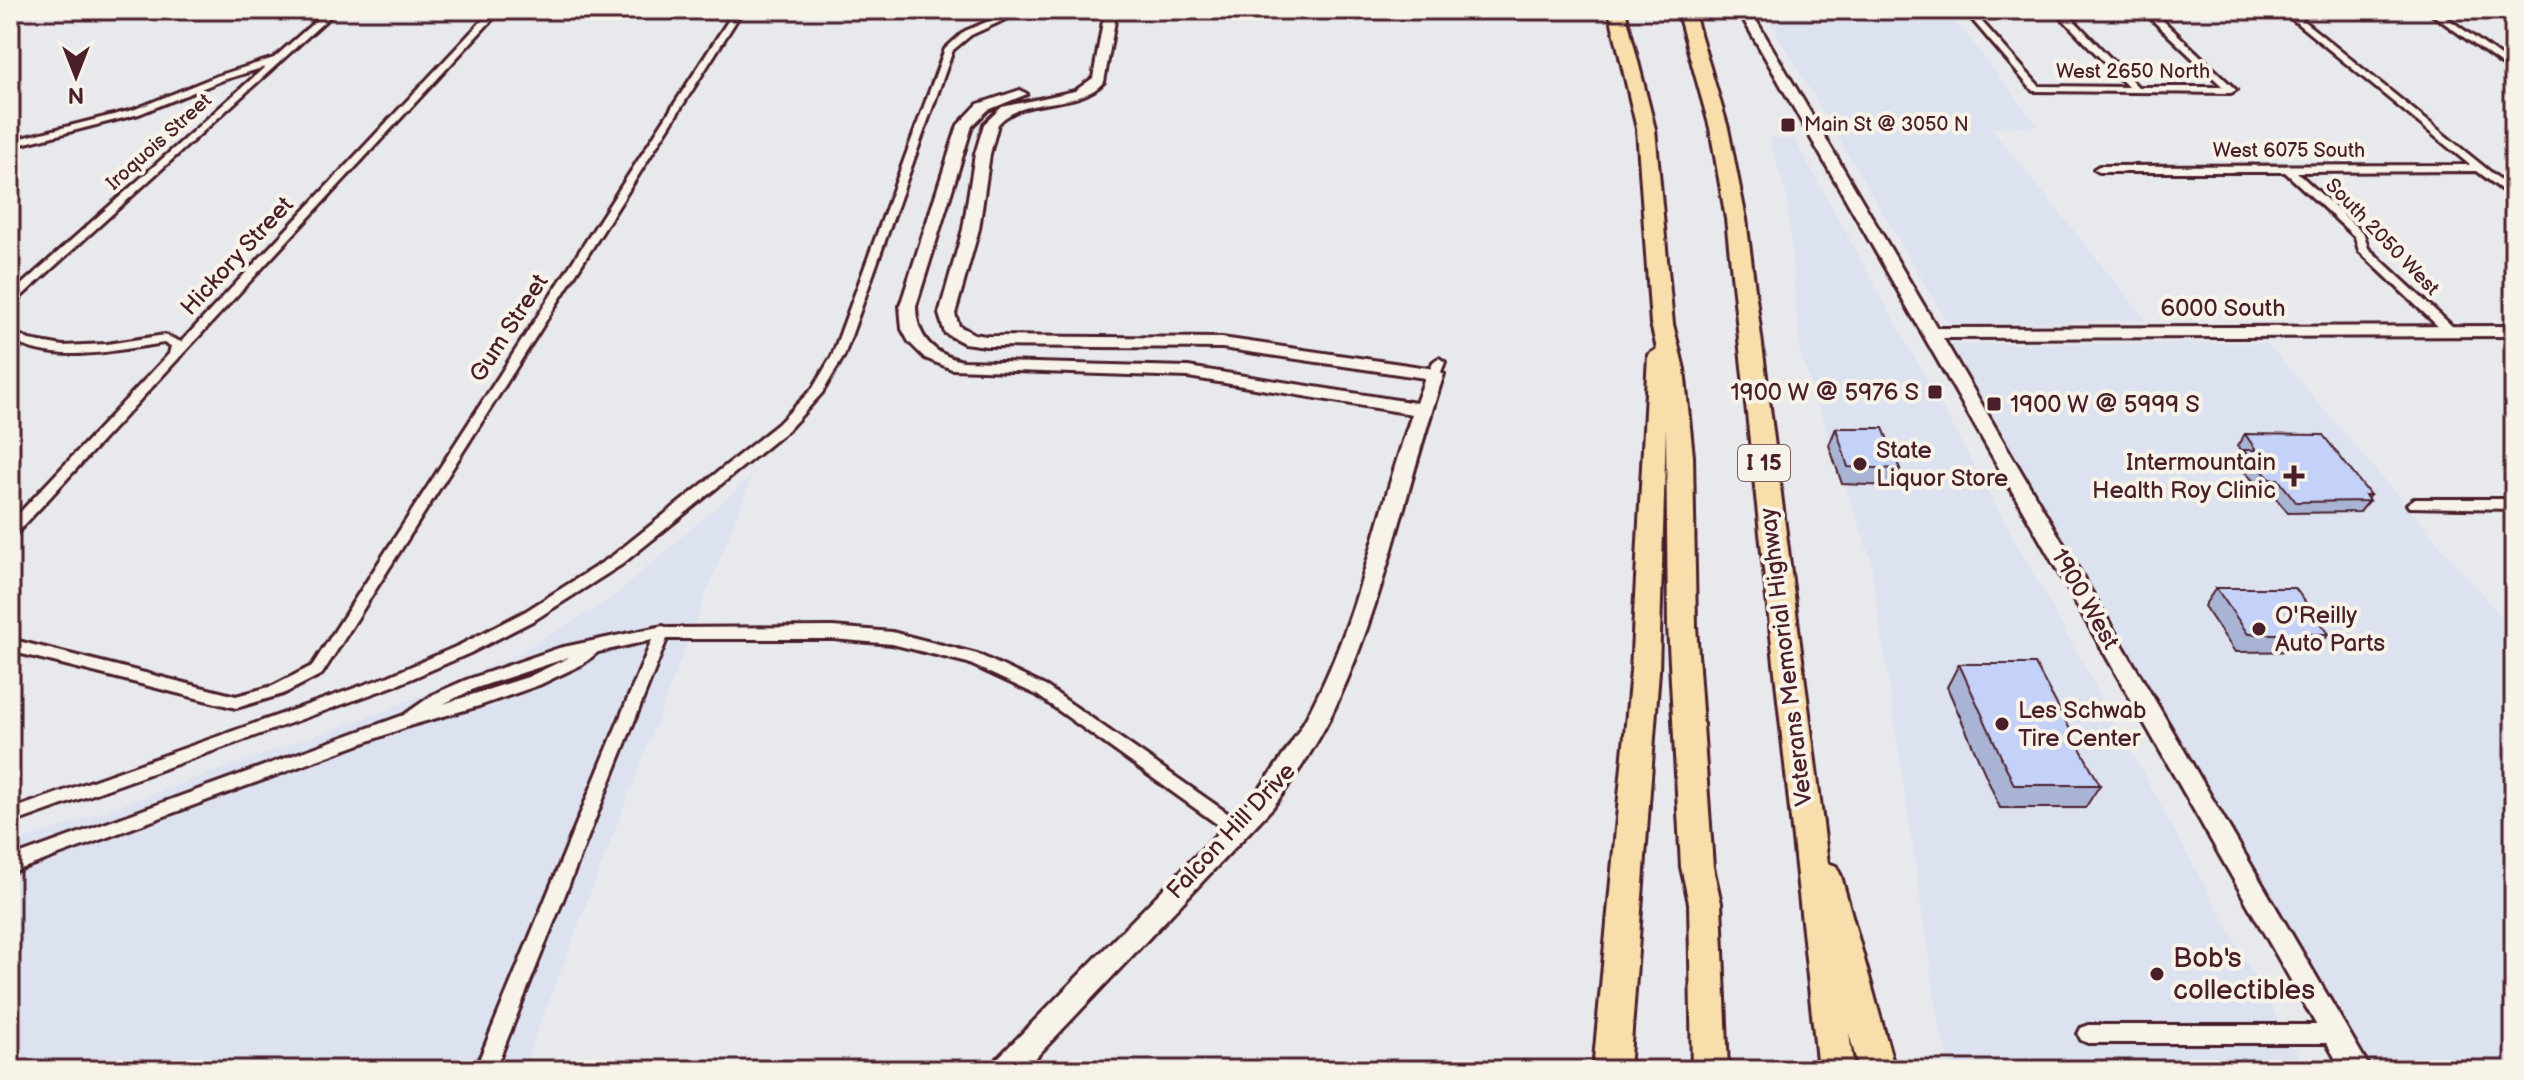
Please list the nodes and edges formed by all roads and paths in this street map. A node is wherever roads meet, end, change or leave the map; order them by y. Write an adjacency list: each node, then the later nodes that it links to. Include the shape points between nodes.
1 (333, 10): 16 (street, Iroquois Street)
2 (497, 10): 30 (street, Hickory Street)
3 (739, 10): 36 (street, Gum Street, via 317,670 266,696 236,702)
4 (1022, 10): 38 (street, via 968,33 949,49 838,356 818,390 783,427 640,543 561,598 430,665)
5 (1109, 10): 31 (main road, Falcon Hill Drive, via 1094,85 1073,96 1015,107 990,125 976,205 947,314 951,329 986,341 1222,343 1437,368); 31 (main road, via 1099,23 1085,78 1062,89 998,100 965,125 908,306 907,322 921,347 955,365 1188,372)
6 (1617, 10): 25 (highway, via 1646,129)
7 (1685, 10): 37 (highway, Veterans Memorial Highway / I 15, via 1719,128 1736,219)
8 (1744, 10): 28 (main road, 1900 West)
9 (2059, 10): 10 (street); 14 (street); 18 (street)
10 (2133, 10): 15 (street)
11 (2182, 10): 15 (street)
12 (2285, 10): 20 (street)
13 (2430, 10): 17 (street)
14 (1968, 11): 18 (street, West 2650 North, via 2036,89)
15 (2148, 11): 18 (street, West 2650 North, via 2231,90)
16 (277, 60): 19 (street, via 136,112); 24 (street, Iroquois Street)
17 (2514, 70)
18 (2135, 89)
19 (10, 144)
20 (2479, 168): 22 (street, West 6075 South); 23 (street)
21 (2099, 169): 22 (street, West 6075 South)
22 (2288, 169): 26 (street, South 2050 West)
23 (2514, 196)
24 (10, 301)
25 (1662, 324): 41 (highway, via 1645,671); 48 (highway, via 1673,369 1681,456 1682,626 1697,867 1705,903)
26 (2449, 330): 27 (main road, 6000 South); 28 (main road, 6000 South)
27 (2514, 331)
28 (1931, 333): 43 (main road, 1900 West)
29 (10, 334): 30 (street, via 31,345 68,350 165,339 178,345)
30 (175, 354): 34 (street, Hickory Street)
31 (1421, 410): 39 (main road, Falcon Hill Drive, via 1345,660 1317,726 1285,777)
32 (2414, 504): 33 (street)
33 (2514, 504)
34 (10, 532)
35 (663, 632): 39 (street, via 863,634 972,658 1042,691); 40 (street, via 593,648 561,670 410,719); 44 (street)
36 (10, 645)
37 (1803, 800): 49 (highway, Veterans Memorial Highway / I 15); 50 (highway)
38 (10, 817)
39 (1237, 829): 45 (main road, Falcon Hill Drive)
40 (10, 866)
41 (1616, 988): 46 (highway); 47 (highway)
42 (2088, 1034): 43 (street)
43 (2336, 1034): 51 (main road, 1900 West)
44 (485, 1070)
45 (1005, 1070)
46 (1597, 1070)
47 (1611, 1070)
48 (1710, 1070)
49 (1836, 1070)
50 (1877, 1070)
51 (2357, 1070)

